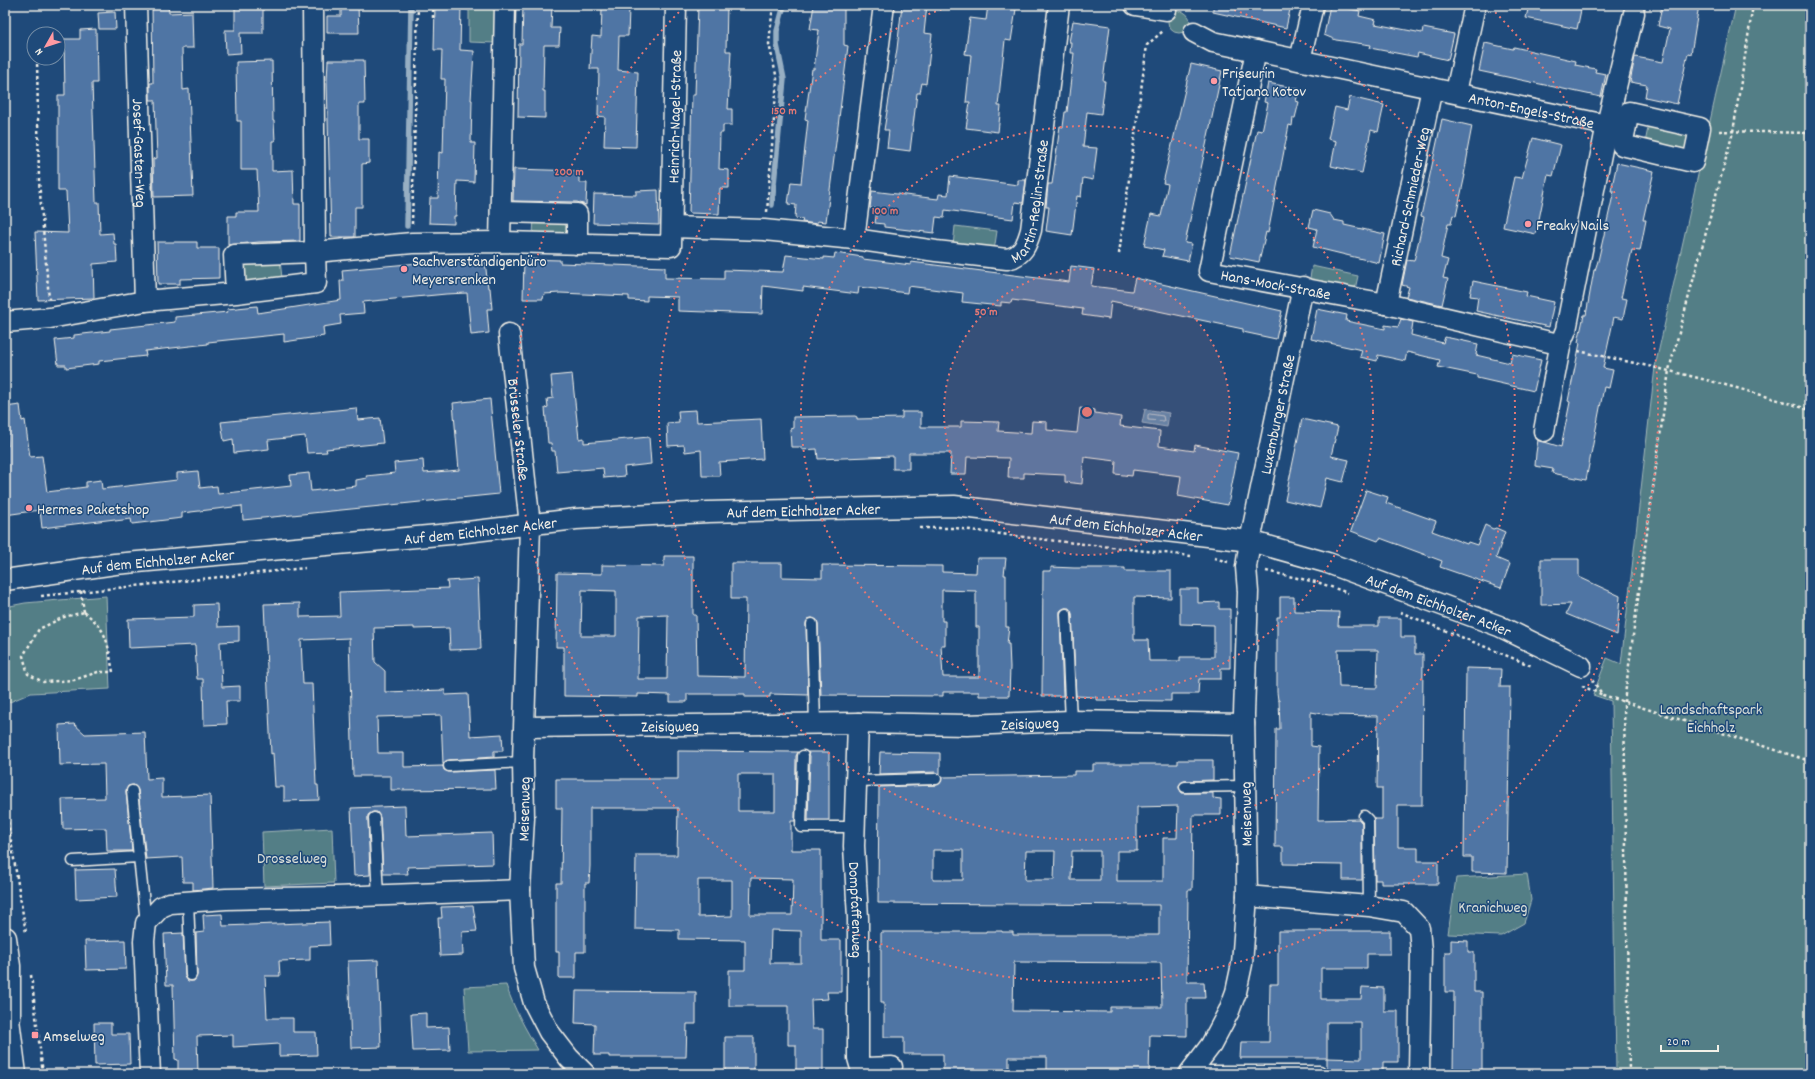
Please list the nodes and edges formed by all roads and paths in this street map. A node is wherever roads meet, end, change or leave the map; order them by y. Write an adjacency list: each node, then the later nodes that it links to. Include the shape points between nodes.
1 (136, 5): 39 (street, Josef-Gasten-Weg)
2 (312, 5): 35 (street)
3 (418, 5): 33 (path)
4 (433, 5): 16 (path)
5 (505, 5): 28 (street)
6 (676, 5): 29 (street, Heinrich-Nagel-Straße)
7 (773, 5): 30 (path, via 769,44 777,79)
8 (884, 5): 31 (street)
9 (1059, 5): 31 (street, Martin-Reglin-Straße, via 1031,230 1027,242 1016,258 1007,260 936,252)
10 (1135, 5): 14 (street)
11 (1313, 5): 20 (street)
12 (1475, 5): 23 (street, Anton-Engels-Straße)
13 (1753, 5): 26 (path)
14 (1166, 10)
15 (1634, 13): 24 (street, Anton-Engels-Straße)
16 (433, 18)
17 (1163, 30): 36 (path, via 1147,45)
18 (1194, 32): 19 (street, Anton-Engels-Straße, via 1213,42)
19 (1256, 51): 20 (street, Anton-Engels-Straße); 37 (street, Hans-Mock-Straße, via 1209,270)
20 (1300, 60): 22 (street, Anton-Engels-Straße)
21 (37, 66): 41 (path, via 40,181)
22 (1432, 88): 23 (street, Anton-Engels-Straße); 40 (street, Richard-Schmieder-Weg)
23 (1456, 92): 24 (street, Anton-Engels-Straße)
24 (1616, 127): 44 (street)
25 (1718, 131): 26 (path)
26 (1733, 132): 27 (path); 45 (path)
27 (1810, 133)
28 (501, 212): 32 (street); 34 (street, via 577,214)
29 (672, 227): 30 (street); 34 (street, Heinrich-Nagel-Straße, via 671,246)
30 (766, 230): 31 (street, Martin-Reglin-Straße)
31 (854, 239)
32 (500, 242): 33 (street); 34 (street, Heinrich-Nagel-Straße)
33 (412, 243): 35 (street)
34 (577, 244)
35 (315, 252): 38 (street, via 316,283); 38 (street, via 234,255)
36 (1119, 254)
37 (1303, 287): 40 (street, Hans-Mock-Straße); 50 (street, Luxemburger Straße)
38 (236, 293): 39 (street)
39 (145, 301): 41 (street)
40 (1386, 304): 44 (street, Hans-Mock-Straße, via 1550,342)
41 (50, 318): 42 (street)
42 (5, 322)
43 (509, 334): 48 (street, Brüsseler Straße)
44 (1561, 342): 45 (path, via 1571,350); 47 (street)
45 (1669, 370): 46 (path); 67 (path)
46 (1810, 410)
47 (1544, 431)
48 (530, 525): 50 (street, Auf dem Eichholzer Acker, via 576,519 708,512 954,506); 55 (street, Auf dem Eichholzer Acker); 72 (street, Meisenweg)
49 (917, 528): 51 (path, via 955,528)
50 (1250, 541): 53 (street, Meisenweg); 65 (street, Auf dem Eichholzer Acker, via 1328,563 1499,626)
51 (1198, 556)
52 (1214, 558): 53 (path)
53 (1246, 567): 58 (path, via 1320,584); 71 (street, Meisenweg, via 1248,592)
54 (309, 568): 57 (path)
55 (80, 569): 56 (street, Auf dem Eichholzer Acker); 57 (path)
56 (5, 580)
57 (81, 591): 59 (path); 61 (path)
58 (1350, 594)
59 (36, 597)
60 (1394, 610): 64 (path)
61 (84, 612): 61 (path, via 97,622 106,637 113,672 98,672 74,680 43,682 28,674 23,656 39,629 64,617)
62 (1066, 614): 68 (lane)
63 (812, 624): 69 (lane)
64 (1538, 668)
65 (1578, 674): 66 (path); 66 (path)
66 (1603, 695): 67 (path)
67 (1624, 702): 74 (path); 103 (path)
68 (1071, 721): 70 (street, Zeisigweg, via 967,725); 71 (street, Zeisigweg)
69 (815, 723): 70 (street, Zeisigweg); 72 (street, Zeisigweg)
70 (858, 723): 78 (street, Dompfaffenweg)
71 (1244, 724): 79 (street, Meisenweg)
72 (525, 727): 75 (street, Meisenweg)
73 (803, 756): 84 (lane, via 801,827)
74 (1810, 761)
75 (523, 762): 76 (lane); 87 (street, Meisenweg, via 524,818)
76 (449, 766)
77 (936, 779): 78 (lane)
78 (856, 781): 84 (street, Dompfaffenweg)
79 (1244, 786): 80 (lane); 89 (street, Meisenweg)
80 (1185, 787)
81 (132, 791): 85 (lane)
82 (1364, 816): 91 (lane, via 1368,820)
83 (374, 818): 88 (lane)
84 (854, 827): 96 (street, Dompfaffenweg, via 858,918 858,1058 860,1065 866,1068)
85 (138, 857): 86 (lane); 92 (lane)
86 (73, 861)
87 (520, 890): 88 (street); 100 (street, Meisenweg, via 524,968 534,1003 559,1046)
88 (378, 896): 90 (street)
89 (1247, 896): 91 (street); 97 (street, Meisenweg, via 1242,964 1236,992 1211,1046)
90 (188, 901): 92 (street, via 161,907); 94 (lane)
91 (1368, 906): 102 (street, via 1404,912 1419,928)
92 (146, 923): 99 (street, via 144,941)
93 (5, 938): 95 (main road, via 9,966)
94 (191, 975)
95 (7, 1008): 98 (main road)
96 (892, 1067)
97 (1191, 1072): 101 (lane, via 1320,1071)
98 (15, 1074)
99 (150, 1074)
100 (585, 1074)
101 (1320, 1074)
102 (1419, 1074)
103 (1629, 1074)

